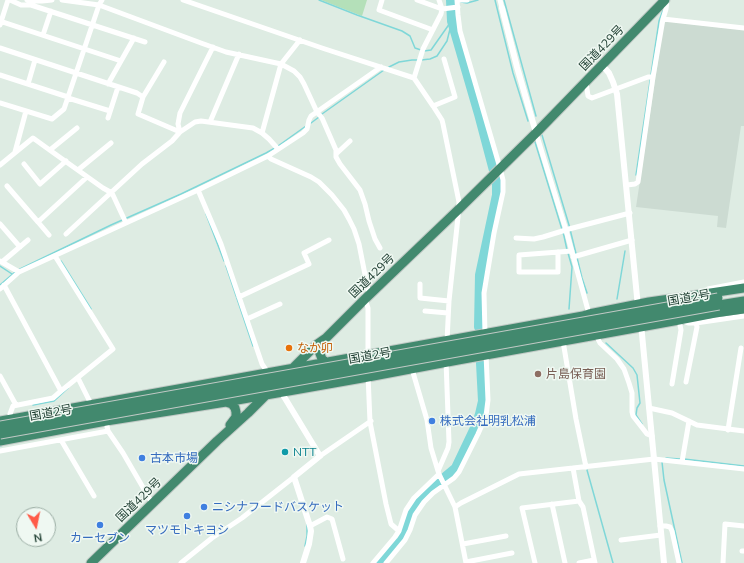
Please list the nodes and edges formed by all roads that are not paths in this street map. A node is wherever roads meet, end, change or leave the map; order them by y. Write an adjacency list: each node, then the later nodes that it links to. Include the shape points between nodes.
1 (9, 0): 16 (street); 18 (street)
2 (28, 0): 3 (street)
3 (52, 0)
4 (62, 0): 12 (street)
5 (183, 0): 24 (street)
6 (382, 0): 21 (street, via 379,10)
7 (417, 0): 15 (street)
8 (439, 0): 15 (street)
9 (467, 0): 13 (street)
10 (500, 0): 14 (street)
11 (666, 0): 17 (street); 35 (highway, 国道429号)
12 (101, 2): 19 (street); 26 (street)
13 (457, 3): 15 (street); 71 (street, via 460,31)
14 (502, 8): 59 (street)
15 (444, 9): 21 (street)
16 (51, 11): 19 (street); 22 (street)
17 (663, 19): 20 (street); 39 (street)
18 (0, 23): 22 (street)
19 (92, 25): 23 (street); 28 (street)
20 (744, 28)
21 (433, 30): 40 (street)
22 (43, 35): 28 (street)
23 (134, 38): 25 (street); 32 (street)
24 (300, 40): 34 (street); 36 (street)
25 (145, 42)
26 (213, 47): 29 (street); 57 (street, via 180,113)
27 (0, 48): 31 (street)
28 (84, 49): 32 (street); 37 (street)
29 (239, 54): 34 (street); 55 (street)
30 (444, 59): 49 (street, via 455,97)
31 (35, 60): 37 (street); 42 (street)
32 (121, 61): 43 (street)
33 (164, 62): 46 (street)
34 (281, 64): 53 (street, via 300,77); 58 (street)
35 (602, 65): 41 (highway, 国道429号); 45 (street, via 609,73)
36 (382, 68): 40 (street); 53 (street)
37 (76, 74): 43 (street); 47 (street)
38 (0, 75): 42 (street)
39 (651, 77): 45 (street); 73 (street, via 638,182)
40 (414, 78): 49 (street)
41 (586, 81): 45 (street, via 588,96 592,98); 59 (highway, 国道429号)
42 (28, 84): 47 (street)
43 (108, 84): 44 (street)
44 (118, 87): 46 (street); 52 (street)
45 (616, 89): 73 (street)
46 (142, 97): 57 (street, via 138,114)
47 (68, 98): 51 (street, via 64,109 52,118); 52 (street)
48 (1, 103): 50 (street); 51 (street)
49 (433, 106): 77 (street, via 442,120)
50 (0, 111)
51 (26, 111): 64 (street)
52 (110, 111): 54 (street)
53 (319, 114): 62 (street, via 311,116 303,133); 65 (street)
54 (108, 118)
55 (210, 122): 57 (street, via 195,122); 58 (street, via 253,128)
56 (77, 128): 63 (street)
57 (180, 132): 76 (street)
58 (262, 133): 62 (street)
59 (536, 133): 71 (highway, 国道429号); 82 (street)
60 (350, 141): 65 (street)
61 (111, 143): 70 (street)
62 (276, 148): 66 (street)
63 (50, 150): 64 (street, via 33,138); 67 (street)
64 (15, 152): 69 (street)
65 (336, 154): 90 (street, via 340,164 360,190)
66 (268, 156): 75 (street); 103 (street, via 319,182 344,210 359,244)
67 (66, 161): 68 (street, via 40,184); 70 (street)
68 (24, 164)
69 (0, 165)
70 (78, 170): 72 (street)
71 (497, 171): 77 (highway, 国道429号); 119 (street, via 503,180 503,192 484,293)
72 (87, 177): 76 (street); 80 (street)
73 (627, 185): 78 (street)
74 (7, 186): 80 (street)
75 (198, 190): 79 (street); 102 (street)
76 (112, 193): 79 (street); 83 (street)
77 (459, 208): 103 (highway, 国道429号); 104 (street)
78 (630, 213): 82 (street); 88 (street)
79 (125, 221): 93 (street)
80 (38, 222): 84 (street)
81 (0, 224): 89 (street)
82 (566, 230): 85 (street, via 534,239); 91 (street)
83 (66, 234)
84 (49, 235)
85 (516, 238)
86 (28, 240): 89 (street)
87 (329, 240): 102 (street, via 304,253 309,264)
88 (632, 240): 94 (street); 109 (street)
89 (20, 247): 95 (street)
90 (380, 248)
91 (570, 251): 92 (street); 94 (street)
92 (558, 252): 92 (street, via 519,255 519,272 558,272)
93 (55, 256): 96 (street); 135 (street, via 113,348)
94 (576, 256): 113 (street)
95 (1, 262): 96 (street)
96 (19, 272): 99 (street)
97 (744, 282): 105 (street)
98 (420, 284): 104 (street, via 420,298)
99 (2, 287): 140 (street)
100 (744, 288): 105 (highway)
101 (744, 294): 106 (highway, 国道2号)
102 (239, 297): 115 (street)
103 (367, 297): 121 (highway, 国道429号); 125 (street)
104 (448, 301): 112 (street)
105 (649, 302): 109 (highway)
106 (718, 302): 107 (highway, 国道2号); 151 (highway, 国道2号, bridge); 155 (highway, 国道2号, bridge)
107 (744, 302)
108 (280, 304): 115 (street)
109 (638, 304): 113 (highway); 118 (street)
110 (744, 309): 116 (highway)
111 (425, 311): 112 (street)
112 (448, 313): 122 (street)
113 (589, 314): 119 (highway)
114 (744, 316): 117 (street)
115 (247, 319): 131 (street, via 262,364)
116 (679, 320): 117 (street); 118 (highway); 137 (street, via 681,330)
117 (696, 323): 136 (street)
118 (641, 327): 120 (highway); 145 (street)
119 (485, 334): 122 (highway); 126 (street)
120 (596, 335): 123 (highway); 157 (street, via 624,369 632,392 633,416 644,431)
121 (326, 338): 128 (highway, via 319,351); 129 (highway, 国道429号)
122 (447, 341): 125 (highway); 127 (street)
123 (563, 341): 126 (highway); 164 (street)
124 (741, 348): 152 (street)
125 (368, 355): 128 (highway); 134 (street)
126 (486, 355): 127 (highway); 168 (street, via 486,416 459,472 454,478)
127 (446, 362): 130 (highway); 168 (street, via 449,442)
128 (326, 363): 129 (highway)
129 (293, 369): 131 (highway); 139 (highway, 国道429号)
130 (412, 369): 134 (highway); 168 (street, via 426,420 430,448)
131 (268, 373): 133 (highway); 139 (street)
132 (0, 376): 143 (street)
133 (254, 376): 138 (highway); 139 (highway, via 266,378 272,387)
134 (368, 377): 139 (highway); 149 (street)
135 (78, 379): 140 (street); 142 (street)
136 (686, 382)
137 (672, 384)
138 (189, 387): 142 (highway); 144 (street)
139 (278, 389): 141 (highway); 156 (highway, 国道429号); 161 (street)
140 (61, 391): 143 (street, via 53,398)
141 (226, 402): 144 (highway); 156 (highway, via 235,408 236,417)
142 (91, 404): 147 (highway)
143 (16, 405): 146 (street)
144 (194, 407): 148 (highway)
145 (649, 408): 150 (street, via 672,413); 157 (street)
146 (10, 414)
147 (0, 421)
148 (106, 421): 153 (street); 159 (highway)
149 (370, 421): 161 (street); 178 (street, via 386,504 392,524)
150 (689, 421): 152 (street, via 697,425); 163 (street)
151 (0, 426)
152 (728, 430): 154 (street)
153 (108, 431): 158 (street); 171 (street)
154 (744, 431)
155 (0, 434)
156 (226, 434): 171 (highway, 国道429号)
157 (652, 436): 162 (street)
158 (61, 440): 160 (street); 169 (street)
159 (0, 441)
160 (0, 451)
161 (320, 456): 167 (street)
162 (654, 459): 163 (street); 164 (street); 175 (street)
163 (683, 460): 166 (street)
164 (586, 467): 165 (street)
165 (573, 468): 170 (street); 173 (street, via 519,474)
166 (744, 469)
167 (294, 477): 174 (street); 187 (street)
168 (441, 478): 173 (street); 178 (street, via 418,509 410,530); 178 (street, via 414,498 406,510)
169 (94, 496)
170 (579, 501): 172 (street); 185 (street, via 583,507)
171 (152, 504): 186 (highway, 国道429号)
172 (552, 504): 191 (street, via 522,508); 192 (street)
173 (455, 507): 181 (street)
174 (310, 526): 183 (street, via 327,517 332,519); 188 (street, via 309,544)
175 (660, 526): 177 (street); 195 (street, via 670,527)
176 (744, 526): 196 (street, via 725,524)
177 (661, 535): 180 (street); 194 (street)
178 (401, 536): 189 (street); 190 (street)
179 (506, 536): 181 (street)
180 (621, 540)
181 (463, 544): 184 (street)
182 (512, 553): 184 (street)
183 (344, 559)
184 (466, 562)
185 (595, 562): 193 (street)
186 (91, 563)
187 (181, 563)
188 (303, 563)
189 (373, 563)
190 (386, 563)
191 (535, 563)
192 (565, 563)
193 (579, 563)
194 (664, 563)
195 (679, 563)
196 (723, 563)

